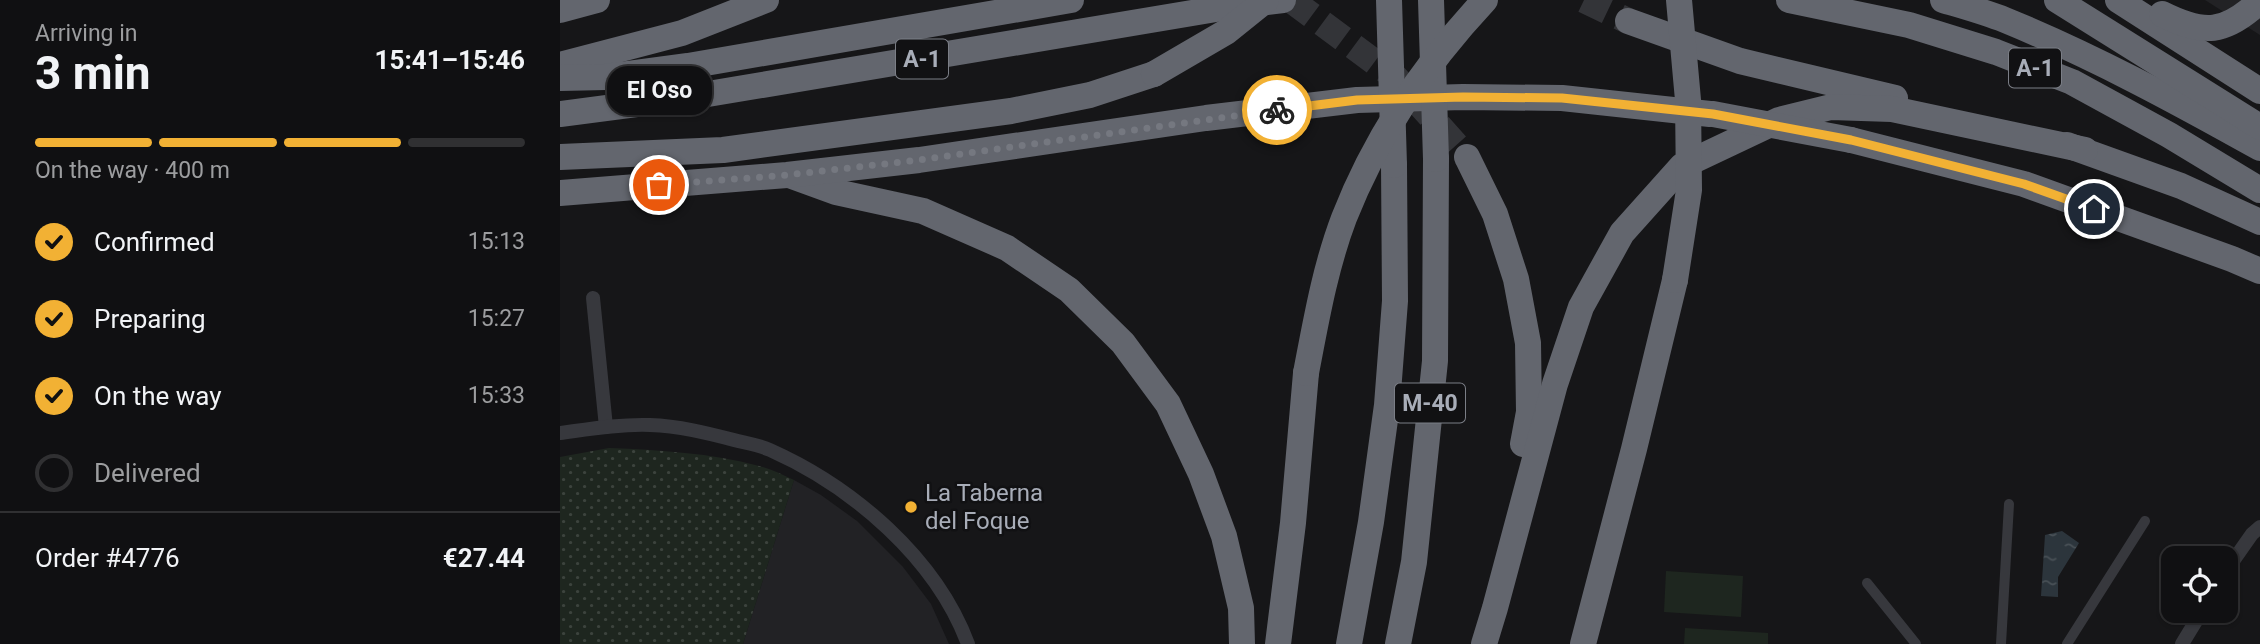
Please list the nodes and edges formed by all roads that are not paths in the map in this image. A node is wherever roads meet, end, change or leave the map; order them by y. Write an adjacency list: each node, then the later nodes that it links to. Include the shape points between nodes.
1 (597, 0): 16 (highway)
2 (766, 0): 18 (highway, via 682,33)
3 (1071, 0): 19 (highway, A-1, via 688,66)
4 (1266, 0): 25 (highway, bridge, via 1226,33 1154,74 1090,95 1011,111 723,149)
5 (1283, 0): 21 (highway, A-1)
6 (1389, 0): 43 (highway, M-40, bridge, via 1395,301 1371,522)
7 (1431, 0): 47 (highway, M-40, bridge, via 1435,361 1413,562)
8 (1485, 0): 46 (highway, bridge, via 1414,85 1374,153 1322,289 1306,373)
9 (1679, 0): 50 (highway, bridge, via 1688,100 1689,190 1675,280)
10 (1790, 0): 28 (highway, A-1, via 1909,25 2072,82)
11 (1943, 0): 23 (highway, A-1, via 2079,51)
12 (2057, 0): 22 (highway)
13 (2118, 0): 20 (highway)
14 (2135, 0): 15 (highway, via 2202,29 2232,23)
15 (2260, 1)
16 (560, 10)
17 (1628, 21): 24 (highway, via 1740,61 1991,120)
18 (560, 65)
19 (560, 78)
20 (2260, 90)
21 (560, 114)
22 (2260, 127)
23 (2260, 148)
24 (2085, 150): 30 (highway); 49 (highway, via 1892,109 1830,107 1779,120 1682,166 1622,233 1581,307)
25 (560, 157)
26 (1467, 158): 48 (highway, via 1495,214 1516,279 1528,344 1529,412 1514,495)
27 (787, 175): 29 (highway); 31 (highway, bridge, via 1357,100 1562,98 1713,114 1851,140 2024,184); 45 (highway, via 836,192 923,211 1007,247 1069,290 1123,343 1168,404 1201,474 1224,536 1241,608)
28 (2260, 190)
29 (560, 192)
30 (2260, 222)
31 (2187, 243): 32 (highway); 33 (highway)
32 (2260, 271)
33 (2260, 283)
34 (593, 298): 35 (street)
35 (606, 427): 36 (street); 44 (street, via 651,425 694,430 768,449 813,471 867,508 915,557 943,595)
36 (560, 433)
37 (2009, 504): 52 (street)
38 (2146, 521): 53 (street)
39 (2260, 527): 40 (street)
40 (2238, 554)
41 (1867, 583): 51 (street)
42 (2195, 623): 54 (street)
43 (1348, 641)
44 (968, 644)
45 (1242, 644)
46 (1278, 644)
47 (1398, 644)
48 (1465, 644)
49 (1483, 644)
50 (1583, 644)
51 (1916, 644)
52 (2001, 644)
53 (2067, 644)
54 (2182, 644)

